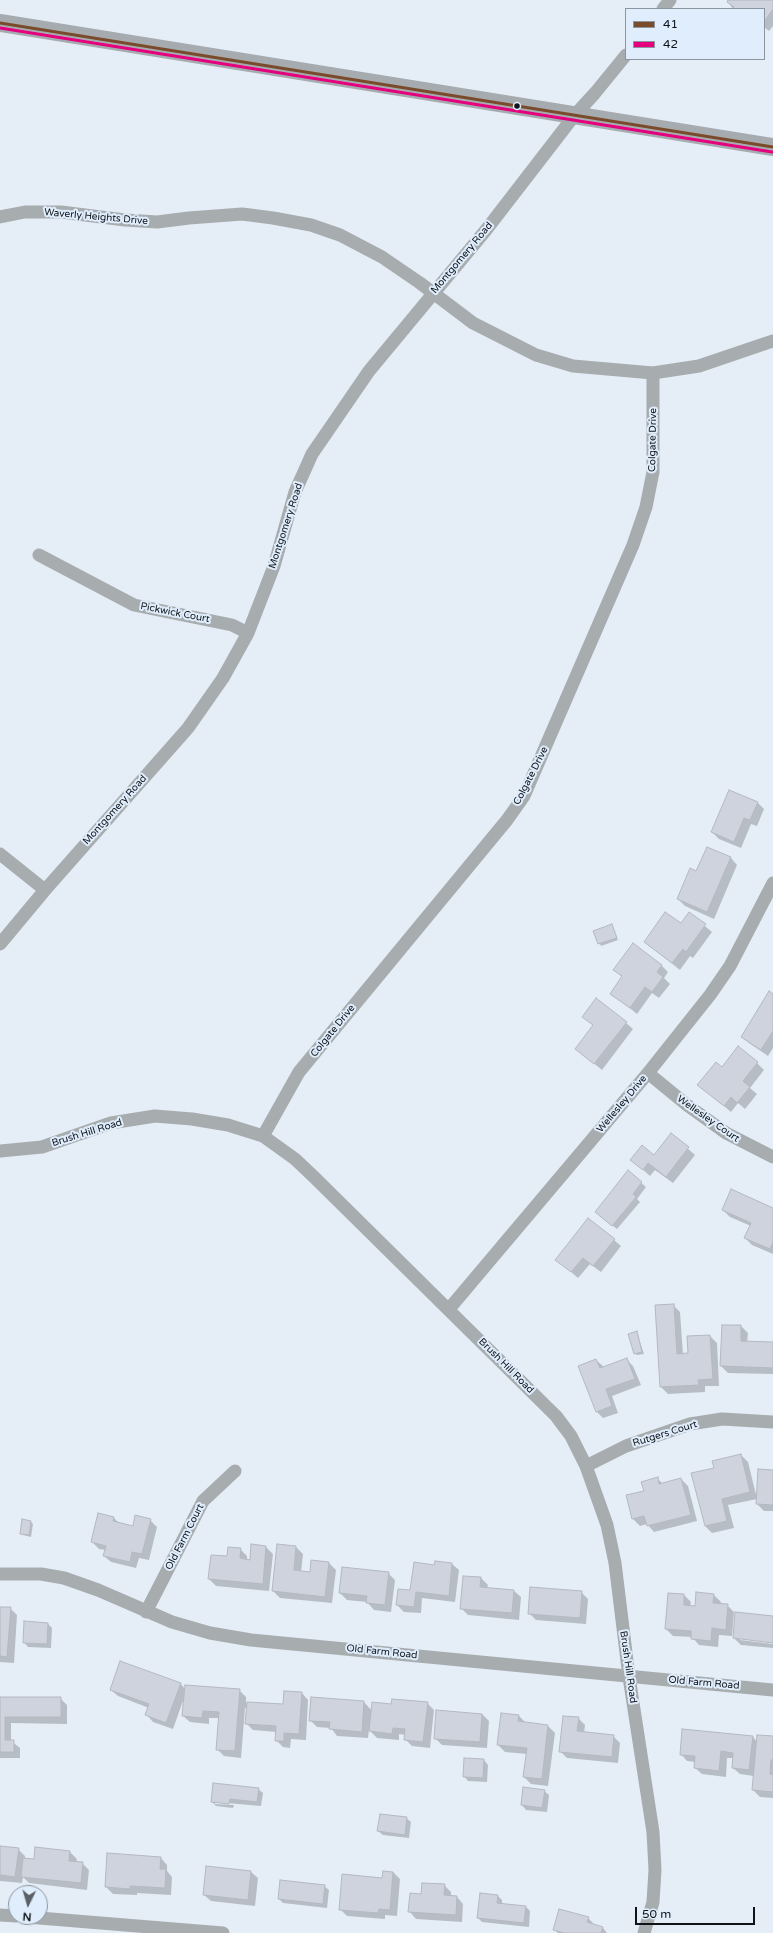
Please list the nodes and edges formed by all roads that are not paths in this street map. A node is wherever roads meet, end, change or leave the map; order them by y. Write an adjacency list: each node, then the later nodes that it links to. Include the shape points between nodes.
1 (670, 0): 2 (street)
2 (663, 8)
3 (0, 24): 5 (main road)
4 (625, 56): 5 (street, Montgomery Road)
5 (574, 116): 6 (main road); 8 (street, Montgomery Road, via 486,230)
6 (773, 148)
7 (0, 217): 8 (street, Waverly Heights Drive, via 25,212 61,212 157,222 242,214 273,218 311,225 340,235 382,257)
8 (432, 294): 10 (street, Waverly Heights Drive, via 473,323 536,355 573,366); 12 (street, Montgomery Road, via 368,371 312,454 295,492 274,566)
9 (773, 341): 10 (street, Waverly Heights Drive, via 699,366)
10 (653, 373): 18 (street, Colgate Drive, via 653,472 646,507 633,545 524,796 299,1072)
11 (39, 555): 12 (street, Pickwick Court, via 134,605 232,625)
12 (248, 633): 15 (street, Montgomery Road, via 223,678 188,728)
13 (0, 854): 15 (street)
14 (773, 883): 17 (street, Wellesley Drive, via 730,966)
15 (45, 890): 16 (street, Montgomery Road)
16 (0, 944)
17 (648, 1073): 20 (street, Wellesley Court, via 726,1133); 21 (street, Wellesley Drive)
18 (262, 1136): 19 (street, Brush Hill Road, via 228,1125 155,1116 111,1123 42,1147); 21 (street, Brush Hill Road, via 300,1164)
19 (0, 1151)
20 (773, 1157)
21 (449, 1309): 23 (street, Brush Hill Road, via 556,1416 571,1436)
22 (773, 1422): 23 (street, Rutgers Court, via 722,1419 690,1424 626,1446)
23 (586, 1466): 27 (street, Brush Hill Road, via 607,1525 615,1563)
24 (235, 1471): 26 (street, Old Farm Court, via 203,1501)
25 (0, 1574): 26 (street, Old Farm Road, via 41,1574 64,1578)
26 (146, 1612): 27 (street, Old Farm Road, via 191,1628 251,1640)
27 (629, 1677): 28 (street, Old Farm Road); 32 (street, Brush Hill Road, via 653,1832 653,1902)
28 (773, 1690)
29 (48, 1919): 30 (street)
30 (138, 1930): 31 (street)
31 (223, 1933)
32 (644, 1933)

